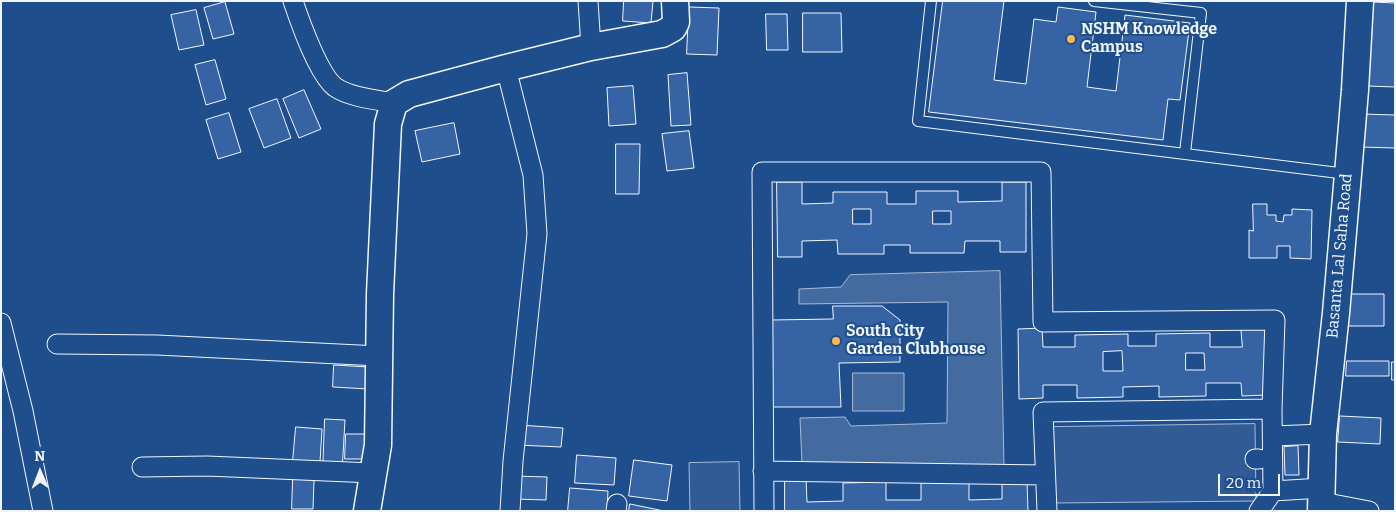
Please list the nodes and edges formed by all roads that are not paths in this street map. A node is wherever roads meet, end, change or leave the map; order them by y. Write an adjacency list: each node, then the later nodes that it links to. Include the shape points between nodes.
1 (293, 1): 9 (street, via 326,78 336,88 361,98)
2 (588, 1): 7 (street)
3 (675, 1): 7 (street, via 676,22 673,28 662,34)
4 (931, 1): 10 (lane, via 918,120)
5 (1094, 1): 10 (lane, via 1201,13)
6 (1360, 1): 11 (street, Basanta Lal Saha Road)
7 (591, 47): 8 (street)
8 (506, 68): 9 (street, via 410,94); 26 (street, via 532,176 537,234)
9 (394, 103): 14 (street, via 388,124)
10 (1185, 153): 11 (lane)
11 (1348, 174): 16 (street, Basanta Lal Saha Road)
12 (1, 323): 24 (street)
13 (57, 344): 14 (street, via 157,345)
14 (379, 356): 20 (street, via 378,445)
15 (1272, 409): 17 (street); 19 (street, via 1275,320 1043,322 1041,172 762,172); 21 (street, via 1043,412)
16 (1324, 434): 17 (street); 23 (street, Basanta Lal Saha Road)
17 (1273, 436): 22 (street)
18 (142, 467): 20 (street)
19 (764, 471): 21 (street); 27 (street)
20 (373, 472): 25 (street)
21 (1046, 475): 28 (street)
22 (1273, 491): 23 (street); 30 (street)
23 (1322, 500): 31 (street)
24 (43, 511)
25 (367, 511)
26 (510, 511)
27 (764, 511)
28 (1047, 511)
29 (1243, 511): 30 (street)
30 (1259, 511)
31 (1369, 511)

